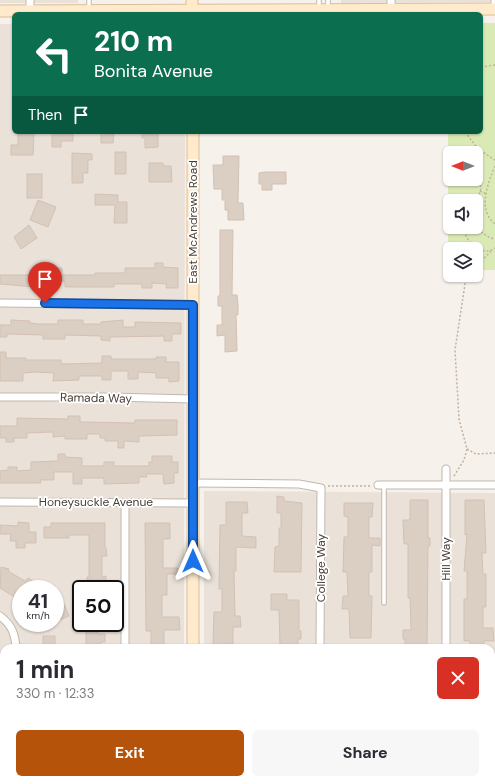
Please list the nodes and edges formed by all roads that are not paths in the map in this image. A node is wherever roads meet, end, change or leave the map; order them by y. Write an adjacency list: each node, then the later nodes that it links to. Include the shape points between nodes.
1 (89, 0): 9 (lane)
2 (192, 0): 10 (main road)
3 (495, 0): 7 (street)
4 (391, 5): 6 (main road); 7 (main road)
5 (30, 6): 8 (main road); 9 (main road)
6 (320, 8): 11 (main road)
7 (495, 9)
8 (0, 11)
9 (89, 12)
10 (192, 12)
11 (218, 12)
12 (193, 134): 14 (main road, East McAndrews Road)
13 (0, 303): 14 (street)
14 (193, 305): 16 (main road, East McAndrews Road)
15 (0, 398): 16 (street, Ramada Way)
16 (193, 399): 18 (main road, East McAndrews Road)
17 (446, 469): 20 (street, Hill Way)
18 (193, 483): 23 (main road, East McAndrews Road); 30 (street, College Way, via 299,484 321,488)
19 (381, 485): 20 (street); 25 (lane)
20 (446, 485): 21 (street); 31 (street, Hill Way)
21 (495, 485)
22 (0, 502): 24 (street, Honeysuckle Avenue)
23 (193, 502): 24 (street, Honeysuckle Avenue); 29 (main road, East McAndrews Road)
24 (125, 503): 28 (street)
25 (384, 603)
26 (0, 616): 27 (street, via 10,625 15,634)
27 (16, 644)
28 (125, 644)
29 (193, 644)
30 (320, 644)
31 (446, 644)

